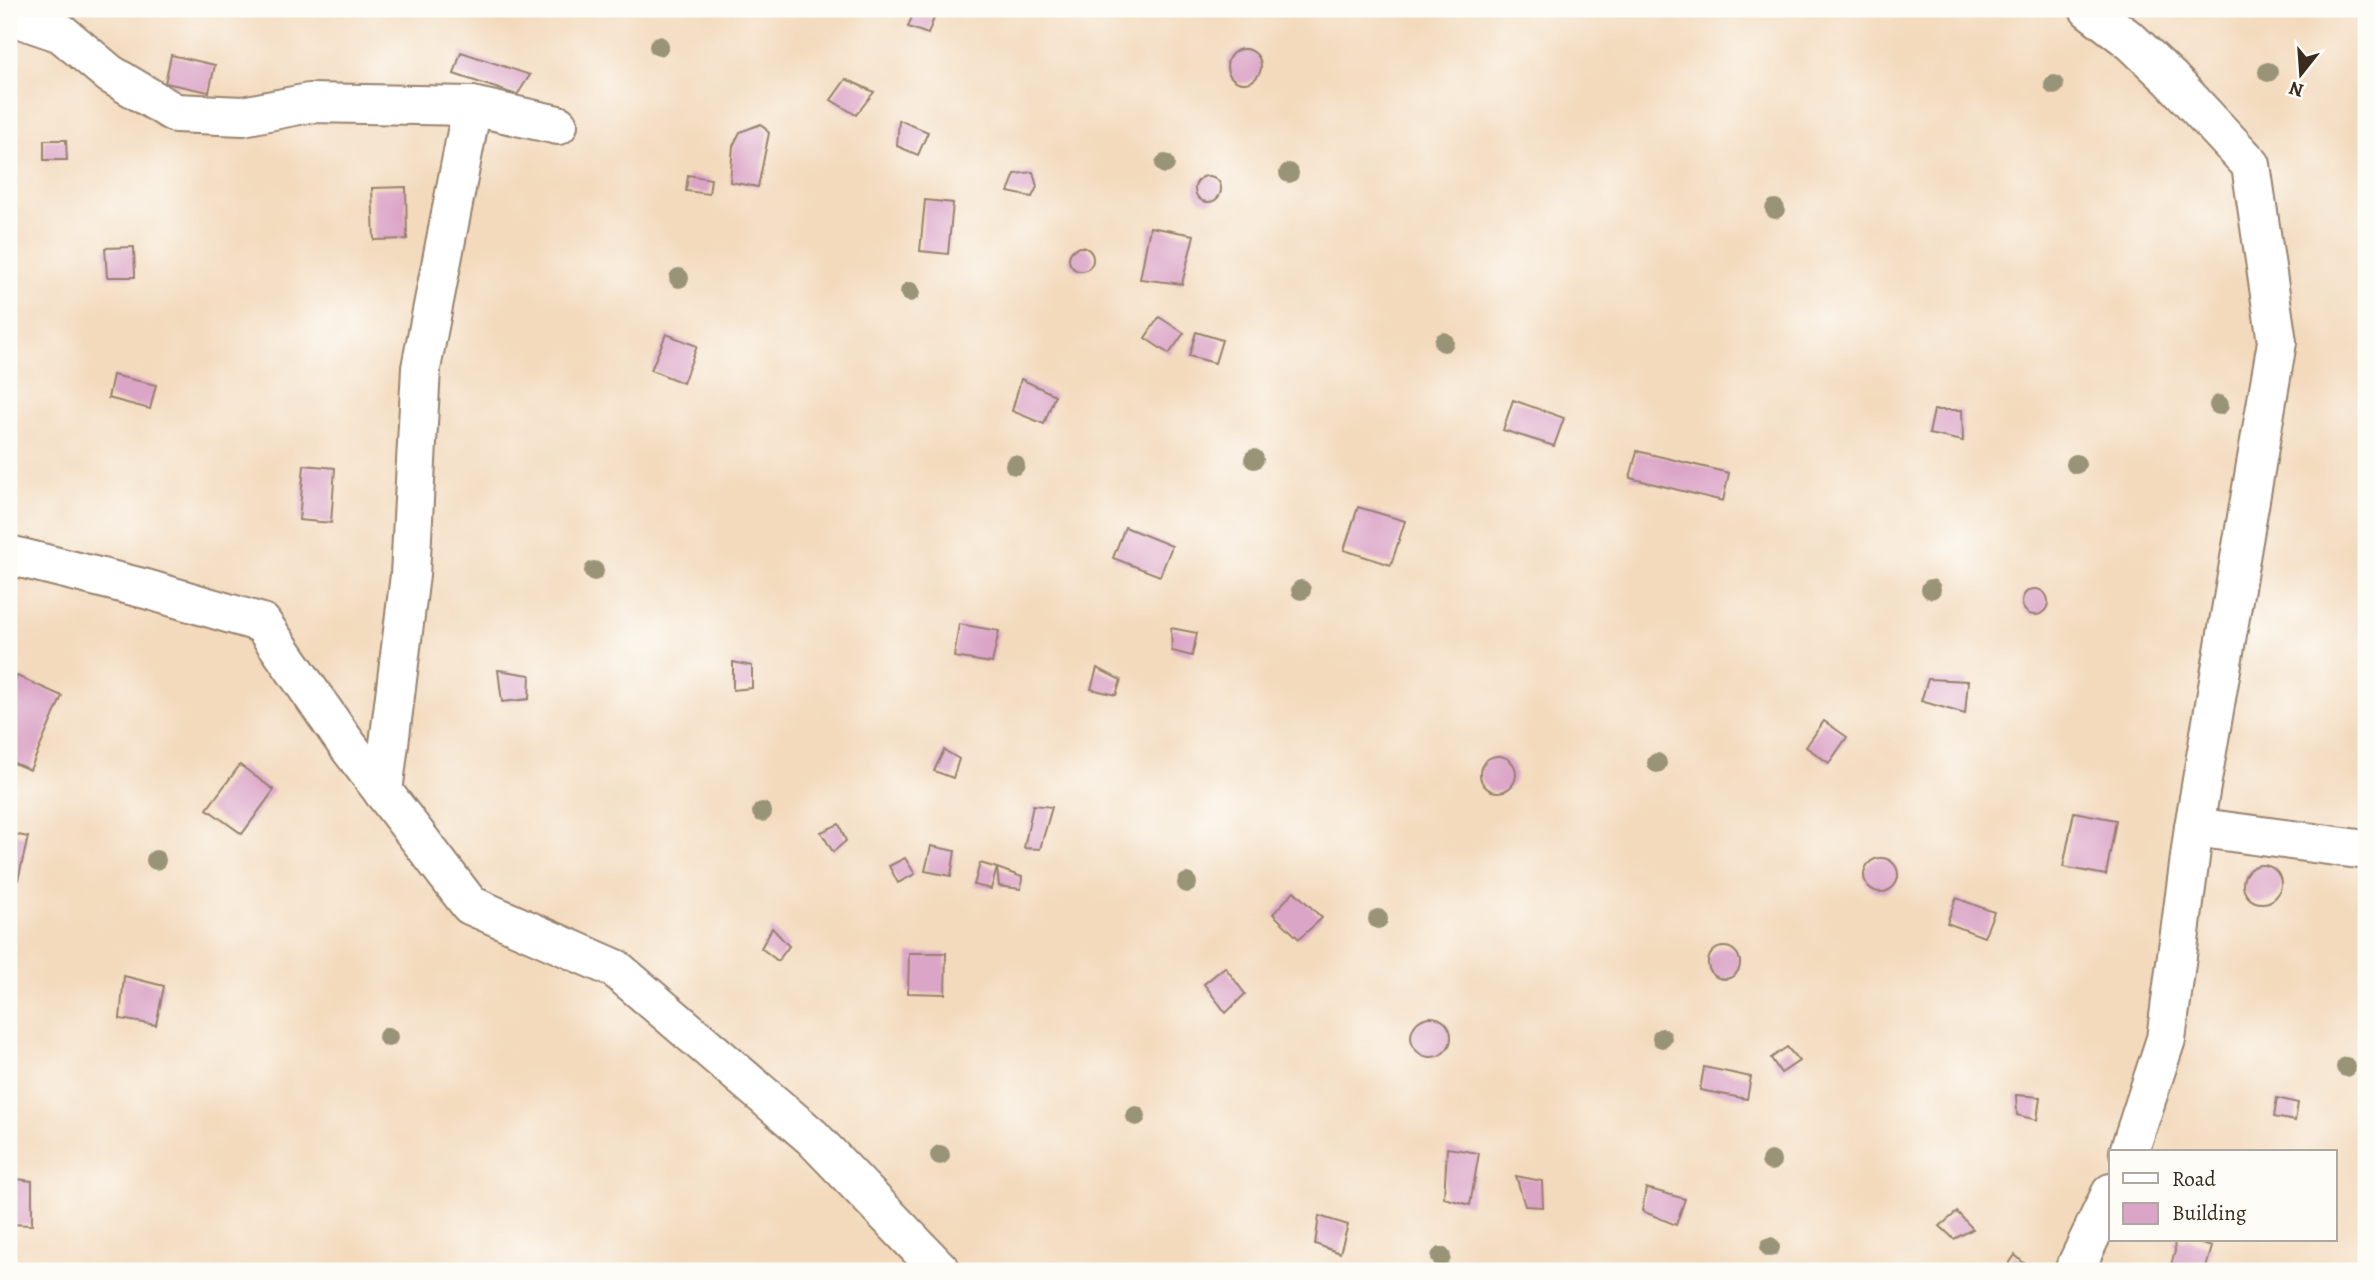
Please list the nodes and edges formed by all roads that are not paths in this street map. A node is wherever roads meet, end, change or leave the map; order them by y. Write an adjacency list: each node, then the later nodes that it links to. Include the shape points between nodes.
1 (2089, 9): 3 (street)
2 (9, 16): 4 (street, via 61,33 110,74 175,113 243,116 309,103)
3 (2135, 26): 8 (street, via 2171,79 2251,165 2277,342)
4 (472, 106): 5 (street); 7 (street, via 421,368 410,575)
5 (558, 125)
6 (9, 555): 7 (street, via 262,623)
7 (383, 792): 12 (street, via 470,905 616,969 812,1137)
8 (2194, 827): 9 (street); 10 (street, via 2166,1039)
9 (2366, 850)
10 (2130, 1150)
11 (2109, 1197): 13 (street)
12 (941, 1271)
13 (2074, 1271)

